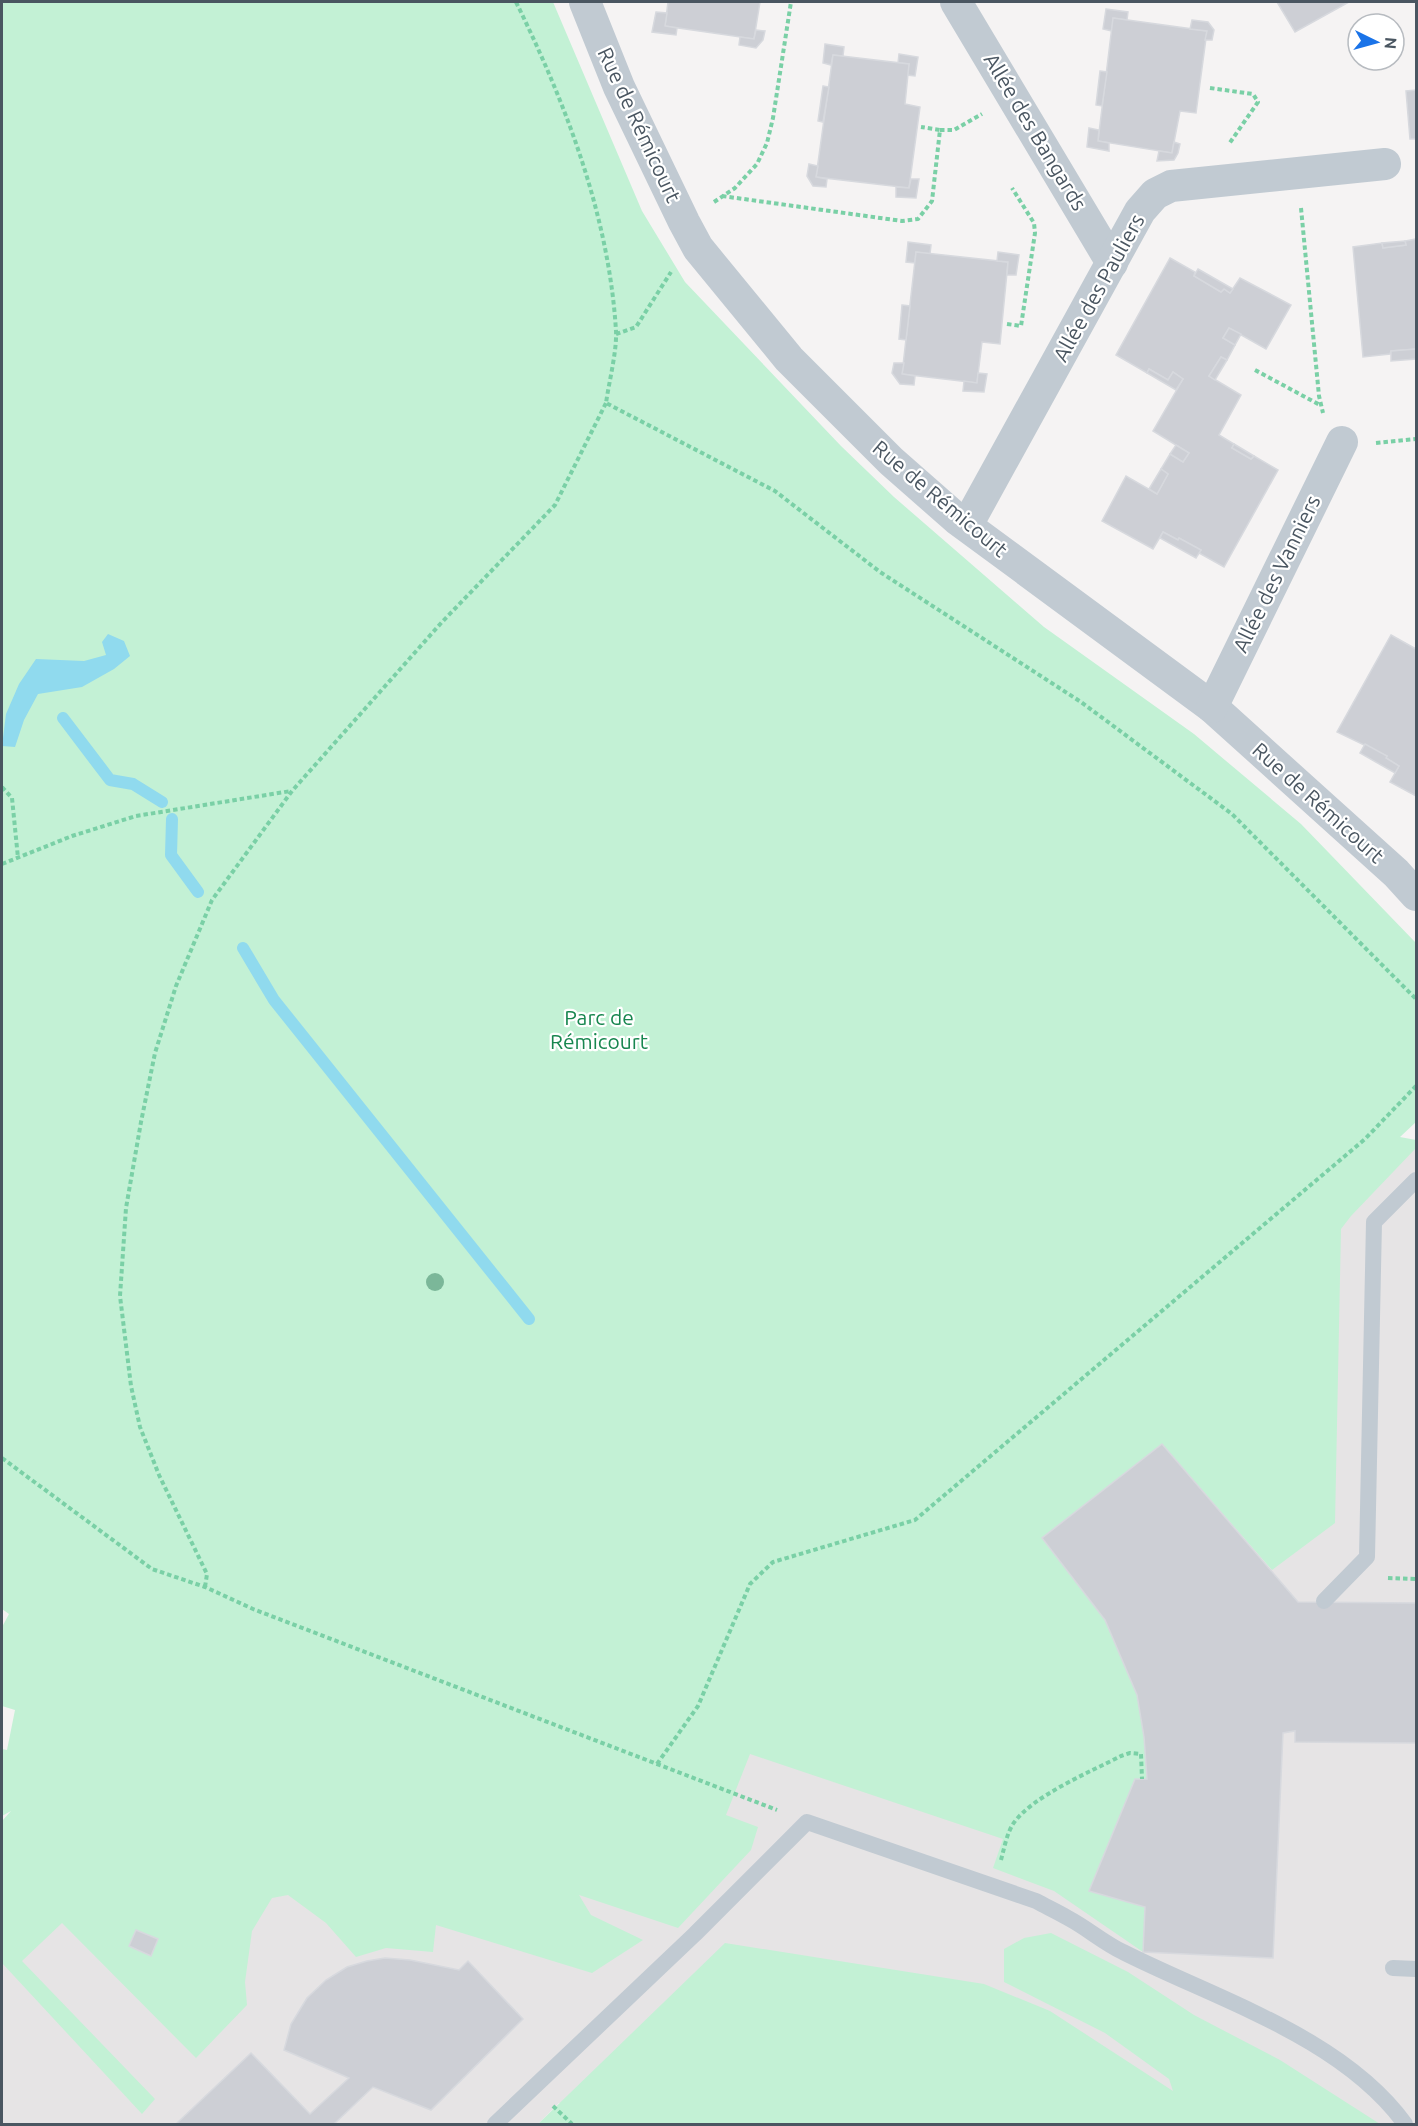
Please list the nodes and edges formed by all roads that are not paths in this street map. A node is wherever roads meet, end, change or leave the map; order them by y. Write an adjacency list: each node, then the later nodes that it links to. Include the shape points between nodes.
1 (585, 2): 6 (street, Rue de Rémicourt, via 619,87 691,235 789,359 891,461)
2 (956, 2): 4 (street, Allée des Bangards)
3 (1385, 164): 4 (street, Allée des Pauliers, via 1171,186 1155,194 1140,211)
4 (1112, 263): 6 (street, Allée des Pauliers)
5 (1342, 442): 7 (street, Allée des Vanniers)
6 (967, 525): 7 (street, Rue de Rémicourt)
7 (1212, 707): 8 (street, Rue de Rémicourt)
8 (1416, 895)
9 (1416, 1180): 10 (lane, via 1374,1222 1367,1557)
10 (1324, 1601)
11 (1393, 1968): 12 (lane)
12 (1416, 1969)
13 (495, 2124): 14 (lane, via 807,1822 1036,1901 1068,1917 1120,1951 1295,2032 1341,2062 1391,2104)
14 (1405, 2124)

